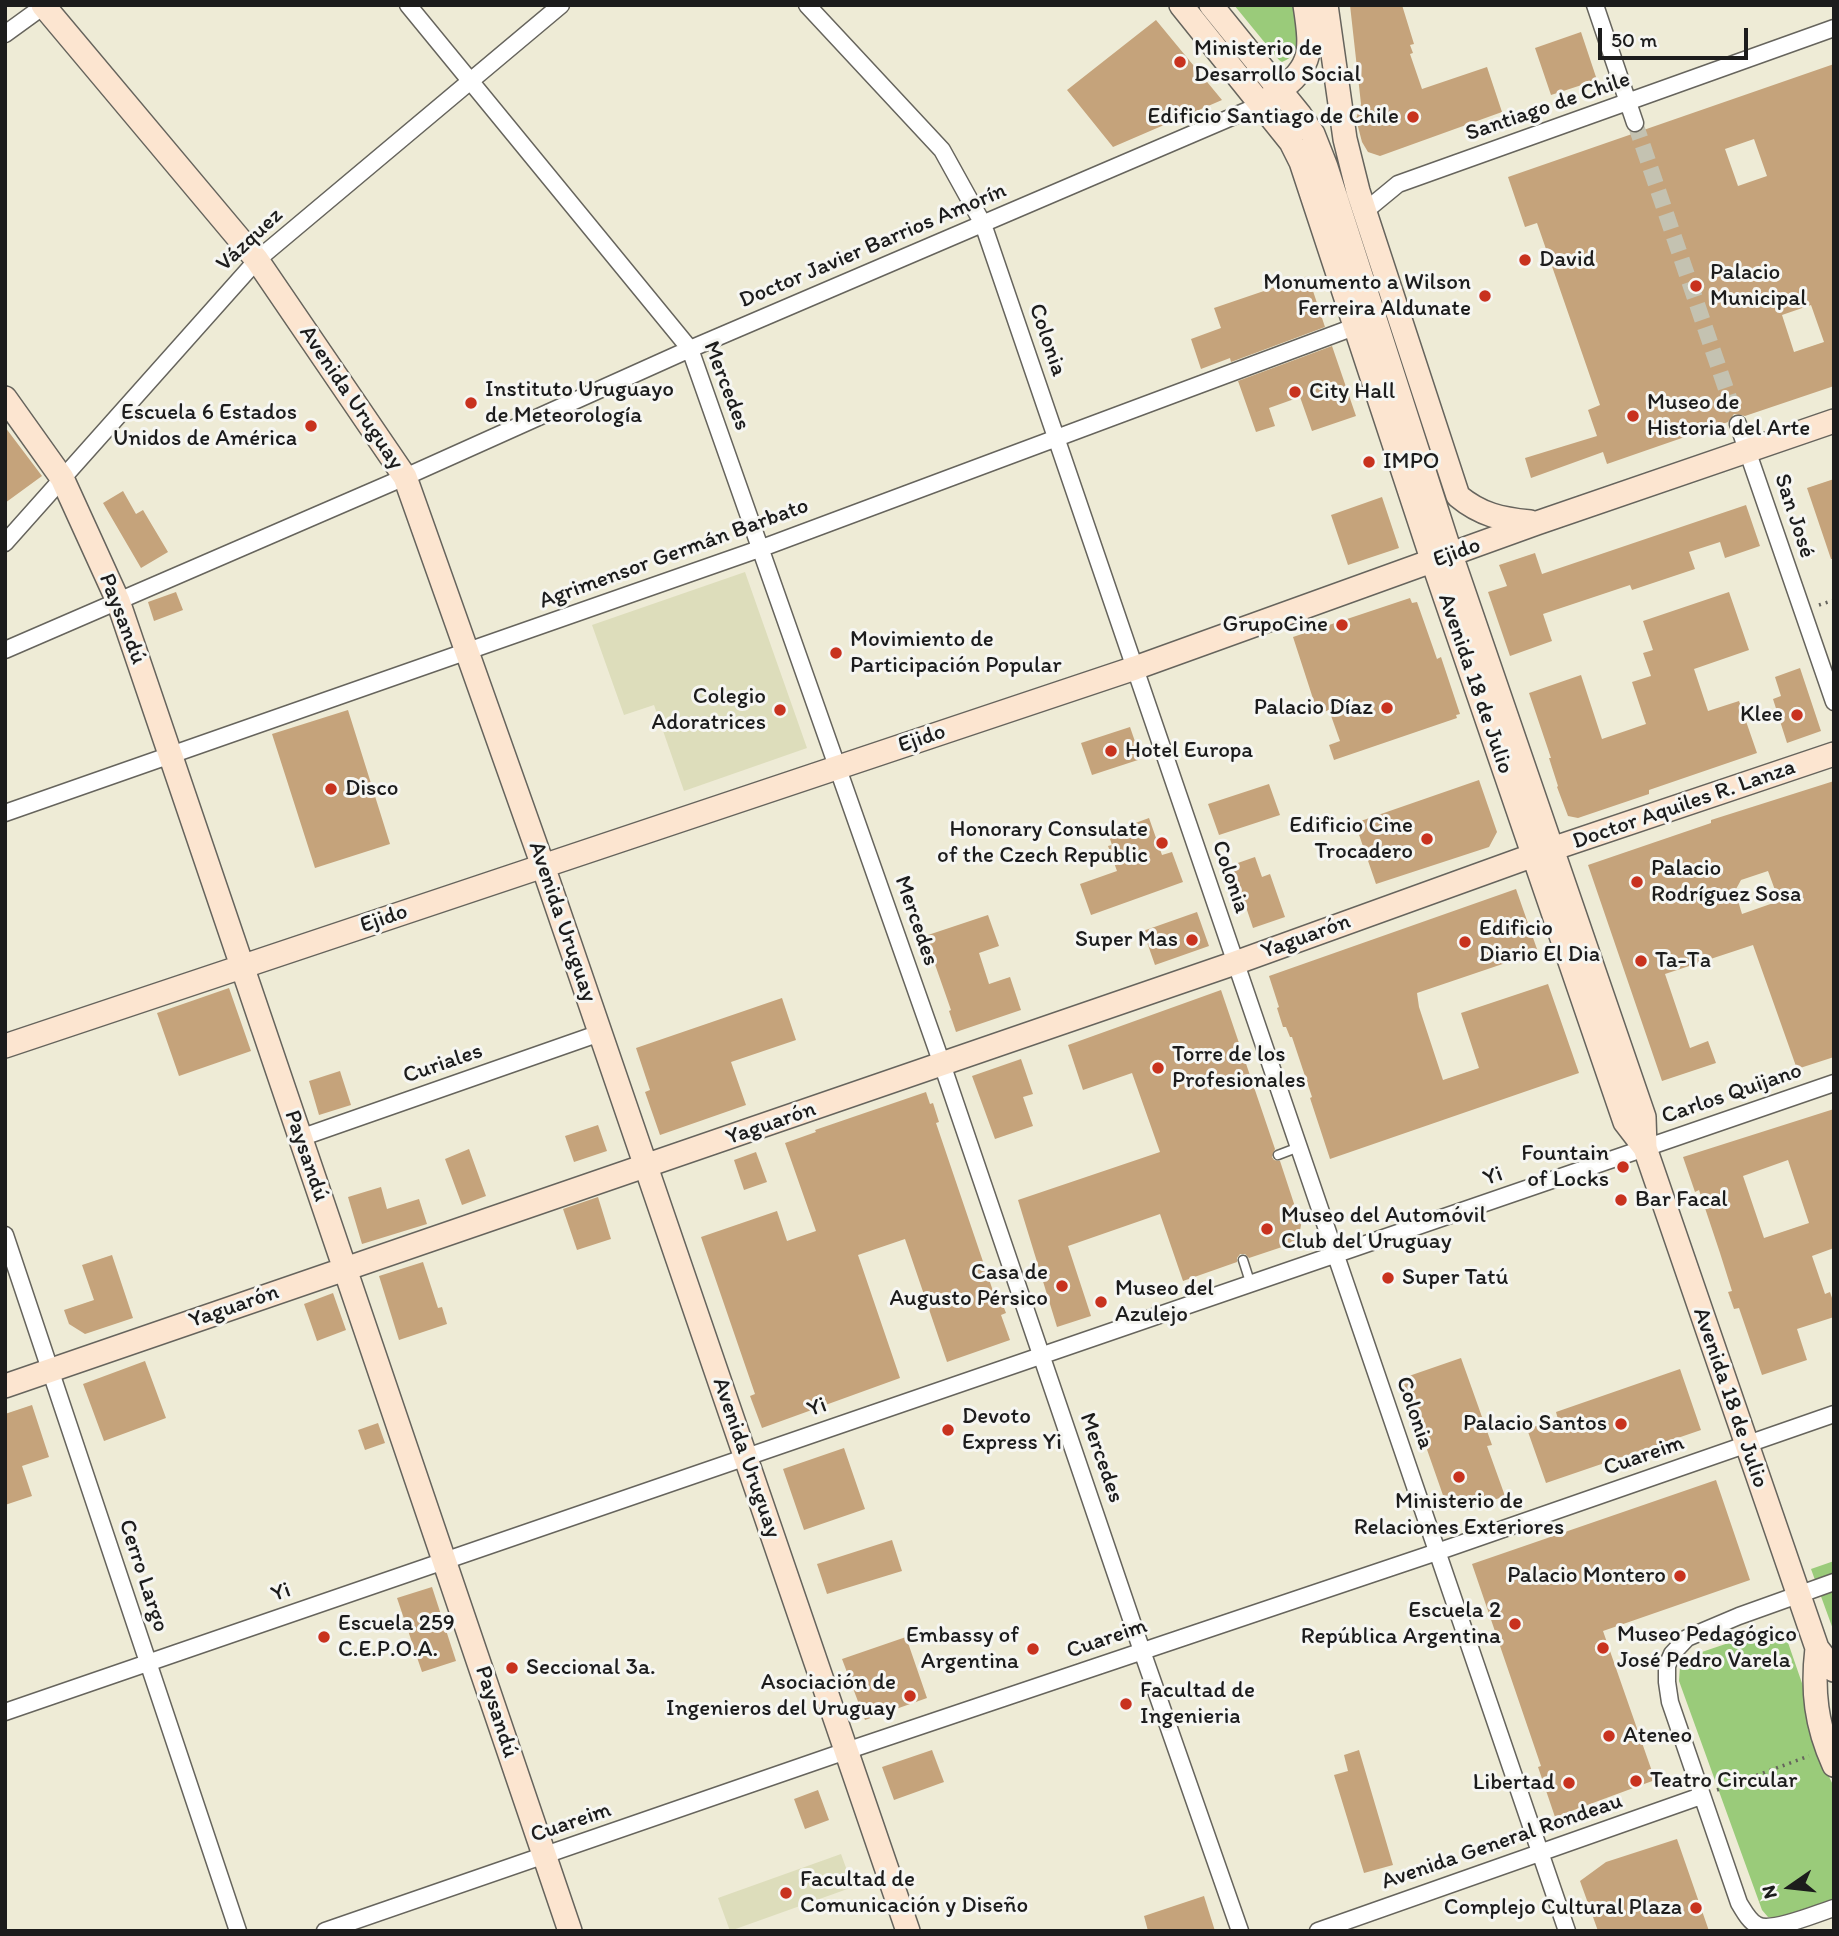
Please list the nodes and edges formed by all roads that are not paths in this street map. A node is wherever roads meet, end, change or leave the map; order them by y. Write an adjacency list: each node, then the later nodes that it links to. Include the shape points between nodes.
1 (408, 5): 12 (street, Mercedes)
2 (561, 5): 12 (street, Vázquez)
3 (807, 5): 18 (street, Colonia, via 942,150)
4 (1181, 5): 15 (street, Avenida 18 de Julio)
5 (1211, 5): 13 (street, Avenida 18 de Julio)
6 (1305, 5): 13 (street, via 1311,42 1308,57 1298,76)
7 (1326, 5): 17 (street, Avenida 18 de Julio, via 1345,139)
8 (1595, 5): 14 (street)
9 (44, 6): 11 (street); 19 (street, Avenida Uruguay)
10 (1834, 28): 14 (street, Santiago de Chile)
11 (5, 34)
12 (472, 80): 19 (street, Vázquez); 21 (street, Mercedes)
13 (1279, 91): 15 (street); 28 (street, Avenida 18 de Julio, via 1313,134 1326,167)
14 (1628, 103): 16 (street); 17 (street, Santiago de Chile, via 1398,184)
15 (1260, 105): 18 (street, Doctor Javier Barrios Amorín); 20 (street, Avenida 18 de Julio, via 1291,142 1301,162)
16 (1635, 123)
17 (1364, 212): 23 (street, Avenida 18 de Julio)
18 (983, 224): 21 (street, Doctor Javier Barrios Amorín); 26 (street, Colonia)
19 (257, 260): 29 (street, Avenida Uruguay); 30 (street, Vázquez)
20 (1354, 327): 26 (street, Agrimensor Germán Barbato); 35 (street, Avenida 18 de Julio)
21 (690, 349): 29 (street, Doctor Javier Barrios Amorín); 34 (street, Mercedes)
22 (5, 398): 30 (street, Paysandú)
23 (1427, 405): 28 (street, Avenida 18 de Julio); 31 (street, Avenida 18 de Julio)
24 (1834, 421): 27 (street, Ejido)
25 (1738, 424): 27 (street, San José)
26 (1056, 439): 34 (street, Agrimensor Germán Barbato); 39 (street, Colonia)
27 (1748, 450): 32 (street, Ejido); 40 (street, San José)
28 (1418, 453): 31 (street, Avenida 18 de Julio); 35 (street, Avenida 18 de Julio)
29 (405, 477): 36 (street, Doctor Javier Barrios Amorín); 38 (street, Avenida Uruguay)
30 (62, 478): 33 (street, Vázquez); 36 (street, Paysandú)
31 (1458, 496): 32 (street, Avenida 18 de Julio, via 1490,516)
32 (1537, 523): 35 (street, Ejido)
33 (5, 543)
34 (762, 548): 38 (street, Agrimensor Germán Barbato); 43 (street, Mercedes)
35 (1442, 559): 39 (street, Ejido); 45 (street, Avenida 18 de Julio)
36 (118, 601): 37 (street, Doctor Javier Barrios Amorín); 42 (street, Paysandú)
37 (5, 650)
38 (467, 652): 42 (street, Agrimensor Germán Barbato); 46 (street, Avenida Uruguay)
39 (1135, 668): 43 (street, Ejido); 47 (street, Colonia)
40 (1834, 702)
41 (1834, 754): 45 (street, Doctor Aquiles R. Lanza)
42 (171, 756): 44 (street, Agrimensor Germán Barbato); 48 (street, Paysandú)
43 (838, 767): 46 (street, Ejido); 51 (street, Mercedes)
44 (5, 813)
45 (1544, 852): 47 (street, Yaguarón); 55 (street, Avenida 18 de Julio, via 1625,1122)
46 (543, 866): 48 (street, Ejido); 49 (street, Avenida Uruguay)
47 (1236, 962): 51 (street, Yaguarón); 54 (street, Colonia)
48 (242, 967): 50 (street, Ejido); 53 (street, Paysandú)
49 (600, 1033): 53 (street, Curiales); 57 (street, Avenida Uruguay)
50 (5, 1046)
51 (942, 1065): 57 (street, Yaguarón); 63 (street, Mercedes)
52 (1834, 1083): 55 (street, Carlos Quijano)
53 (300, 1138): 61 (street, Paysandú)
54 (1299, 1147): 56 (lane); 59 (street, Colonia)
55 (1645, 1148): 59 (street, Yi); 67 (street, Avenida 18 de Julio)
56 (1278, 1155)
57 (647, 1167): 61 (street, Yaguarón); 68 (street, Avenida Uruguay)
58 (5, 1235): 64 (street, Cerro Largo)
59 (1336, 1256): 62 (street, Yi); 69 (street, Colonia)
60 (1243, 1260): 62 (lane)
61 (344, 1268): 64 (street, Yaguarón); 70 (street, Paysandú)
62 (1251, 1285): 63 (street, Yi)
63 (1042, 1356): 68 (street, Yi); 74 (street, Mercedes)
64 (51, 1370): 65 (street, Yaguarón); 75 (street, Cerro Largo)
65 (5, 1386)
66 (1834, 1414): 67 (street, Cuareim)
67 (1746, 1445): 69 (street, Cuareim); 72 (street, Avenida 18 de Julio)
68 (746, 1457): 70 (street, Yi); 78 (street, Avenida Uruguay)
69 (1437, 1552): 74 (street, Cuareim); 81 (street, Colonia)
70 (446, 1561): 75 (street, Yi); 82 (street, Paysandú)
71 (1834, 1582): 72 (street)
72 (1798, 1595): 73 (street, Avenida 18 de Julio); 80 (street, via 1706,1628 1686,1638 1672,1654 1667,1666 1670,1702)
73 (1817, 1648): 76 (street, Avenida 18 de Julio); 79 (street, Avenida 18 de Julio, via 1813,1681)
74 (1142, 1651): 78 (street, Cuareim); 88 (street, Mercedes)
75 (148, 1663): 77 (street, Yi); 84 (street, Cerro Largo)
76 (1834, 1670)
77 (5, 1712)
78 (846, 1751): 82 (street, Cuareim); 87 (street, Avenida Uruguay)
79 (1829, 1755)
80 (1701, 1796): 81 (street, Avenida General Rondeau); 83 (street, via 1739,1903 1754,1924 1771,1928)
81 (1540, 1852): 89 (street, Avenida General Rondeau); 90 (street, Colonia)
82 (544, 1857): 85 (street, Cuareim); 86 (street, Paysandú)
83 (1834, 1908)
84 (238, 1931)
85 (325, 1931)
86 (570, 1931)
87 (908, 1931)
88 (1240, 1931)
89 (1318, 1931)
90 (1567, 1931)

